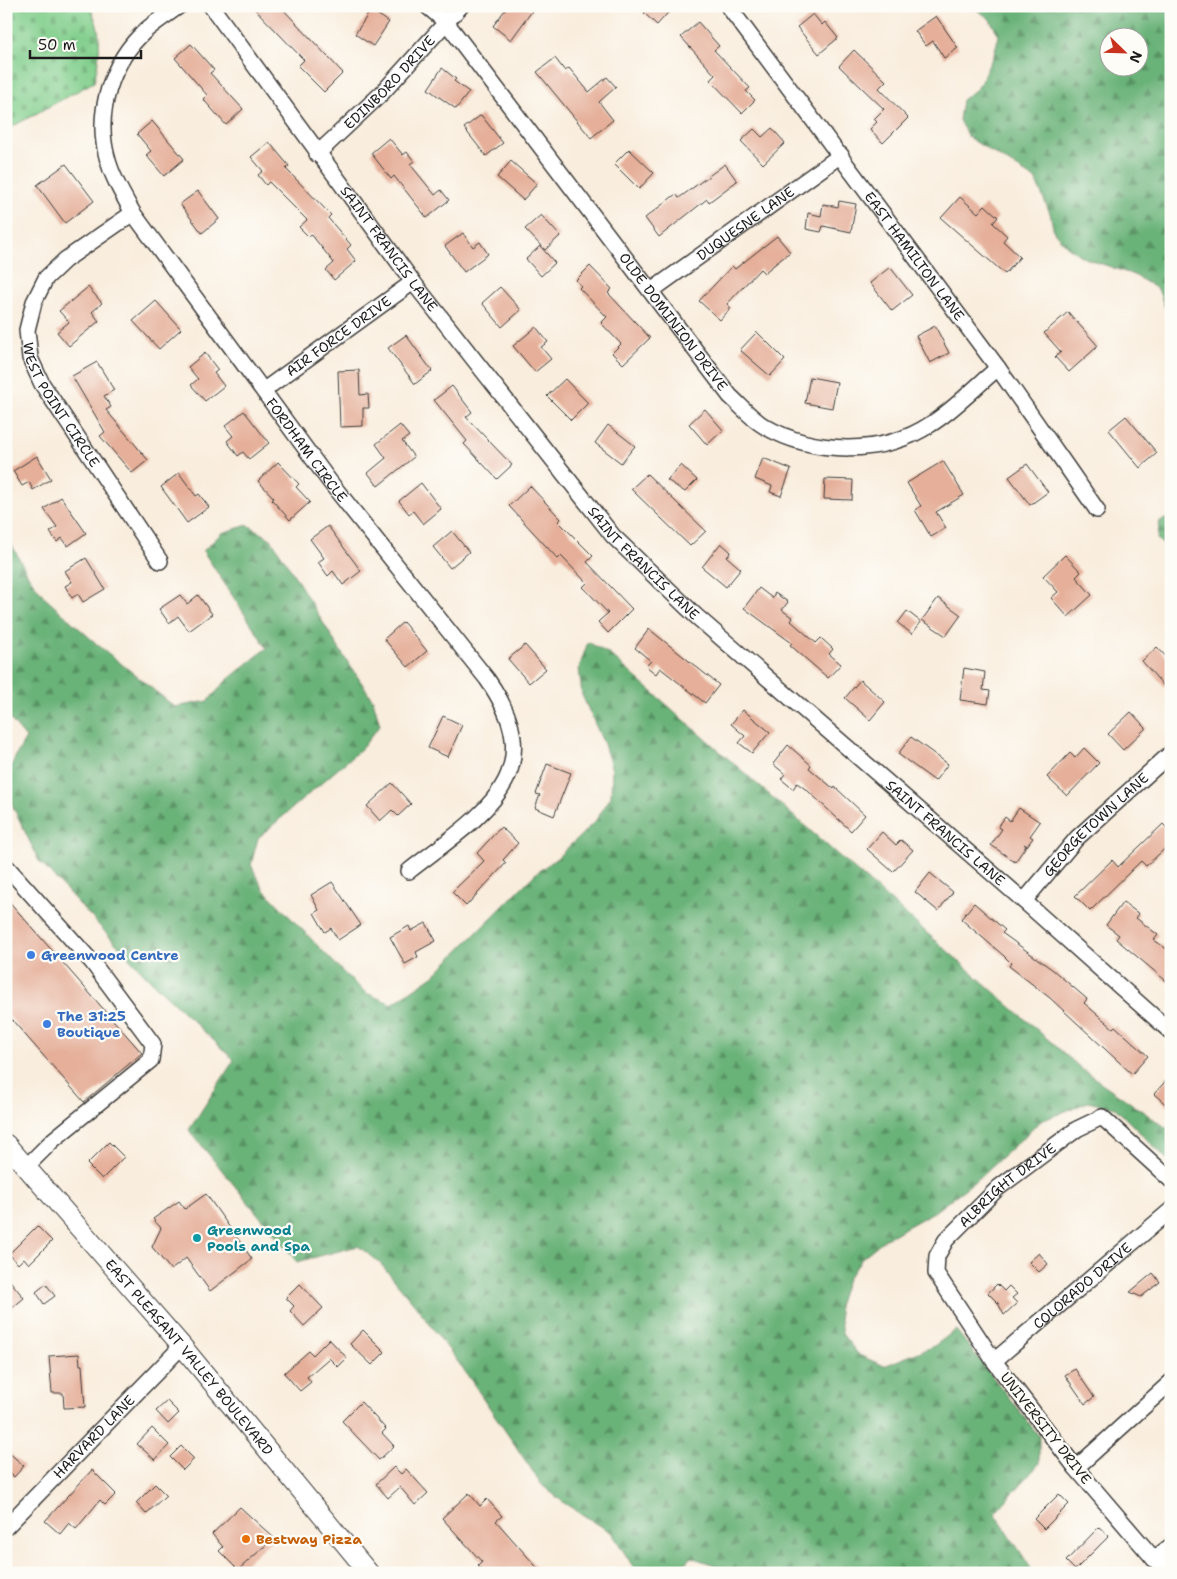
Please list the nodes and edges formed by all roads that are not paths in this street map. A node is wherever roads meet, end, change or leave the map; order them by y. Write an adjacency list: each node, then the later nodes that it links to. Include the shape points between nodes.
1 (179, 6): 9 (street, FORDHAM CIRCLE, via 144,32 123,58 110,82 104,110 106,156)
2 (211, 6): 7 (street, SAINT FRANCIS LANE)
3 (427, 6): 6 (street, OLDE DOMINION DRIVE)
4 (461, 6): 6 (street, EDINBORO DRIVE)
5 (728, 6): 8 (street, EAST HAMILTON LANE)
6 (446, 22): 7 (street, EDINBORO DRIVE, via 382,93); 11 (street, OLDE DOMINION DRIVE)
7 (317, 154): 10 (street, SAINT FRANCIS LANE)
8 (841, 155): 11 (street, DUQUESNE LANE); 12 (street, EAST HAMILTON LANE)
9 (133, 213): 13 (street, FORDHAM CIRCLE); 15 (street, WEST POINT CIRCLE, via 65,260 46,278 34,302 27,330 30,358 42,384)
10 (413, 282): 13 (street, AIR FORCE DRIVE); 19 (street, SAINT FRANCIS LANE, via 613,536 696,616)
11 (651, 291): 12 (street, OLDE DOMINION DRIVE, via 730,396 763,425 814,445 859,447 904,437 931,424)
12 (998, 368): 14 (street, EAST HAMILTON LANE)
13 (264, 390): 18 (street, FORDHAM CIRCLE, via 330,482 487,679 503,701 513,728 514,756 507,779 494,800 480,816)
14 (1097, 510)
15 (160, 561)
16 (1171, 753): 19 (street, GEORGETOWN LANE, via 1077,838)
17 (6, 866): 22 (street, via 92,962 153,1044 151,1060 53,1140)
18 (409, 871)
19 (1024, 901): 20 (street, SAINT FRANCIS LANE)
20 (1171, 1032)
21 (6, 1144): 22 (main road, EAST PLEASANT VALLEY BOULEVARD)
22 (26, 1167): 26 (main road, EAST PLEASANT VALLEY BOULEVARD)
23 (1171, 1180): 25 (street, ALBRIGHT DRIVE, via 1102,1117 1077,1128 998,1188 946,1240 937,1256)
24 (1171, 1210): 27 (street, COLORADO DRIVE)
25 (936, 1273): 27 (street, UNIVERSITY DRIVE)
26 (182, 1346): 30 (street, HARVARD LANE); 33 (main road, EAST PLEASANT VALLEY BOULEVARD)
27 (994, 1361): 29 (street, UNIVERSITY DRIVE)
28 (1171, 1382): 29 (street)
29 (1076, 1468): 32 (street, UNIVERSITY DRIVE)
30 (6, 1526)
31 (1171, 1546): 32 (street)
32 (1154, 1559): 34 (street, UNIVERSITY DRIVE)
33 (369, 1573)
34 (1171, 1573)

